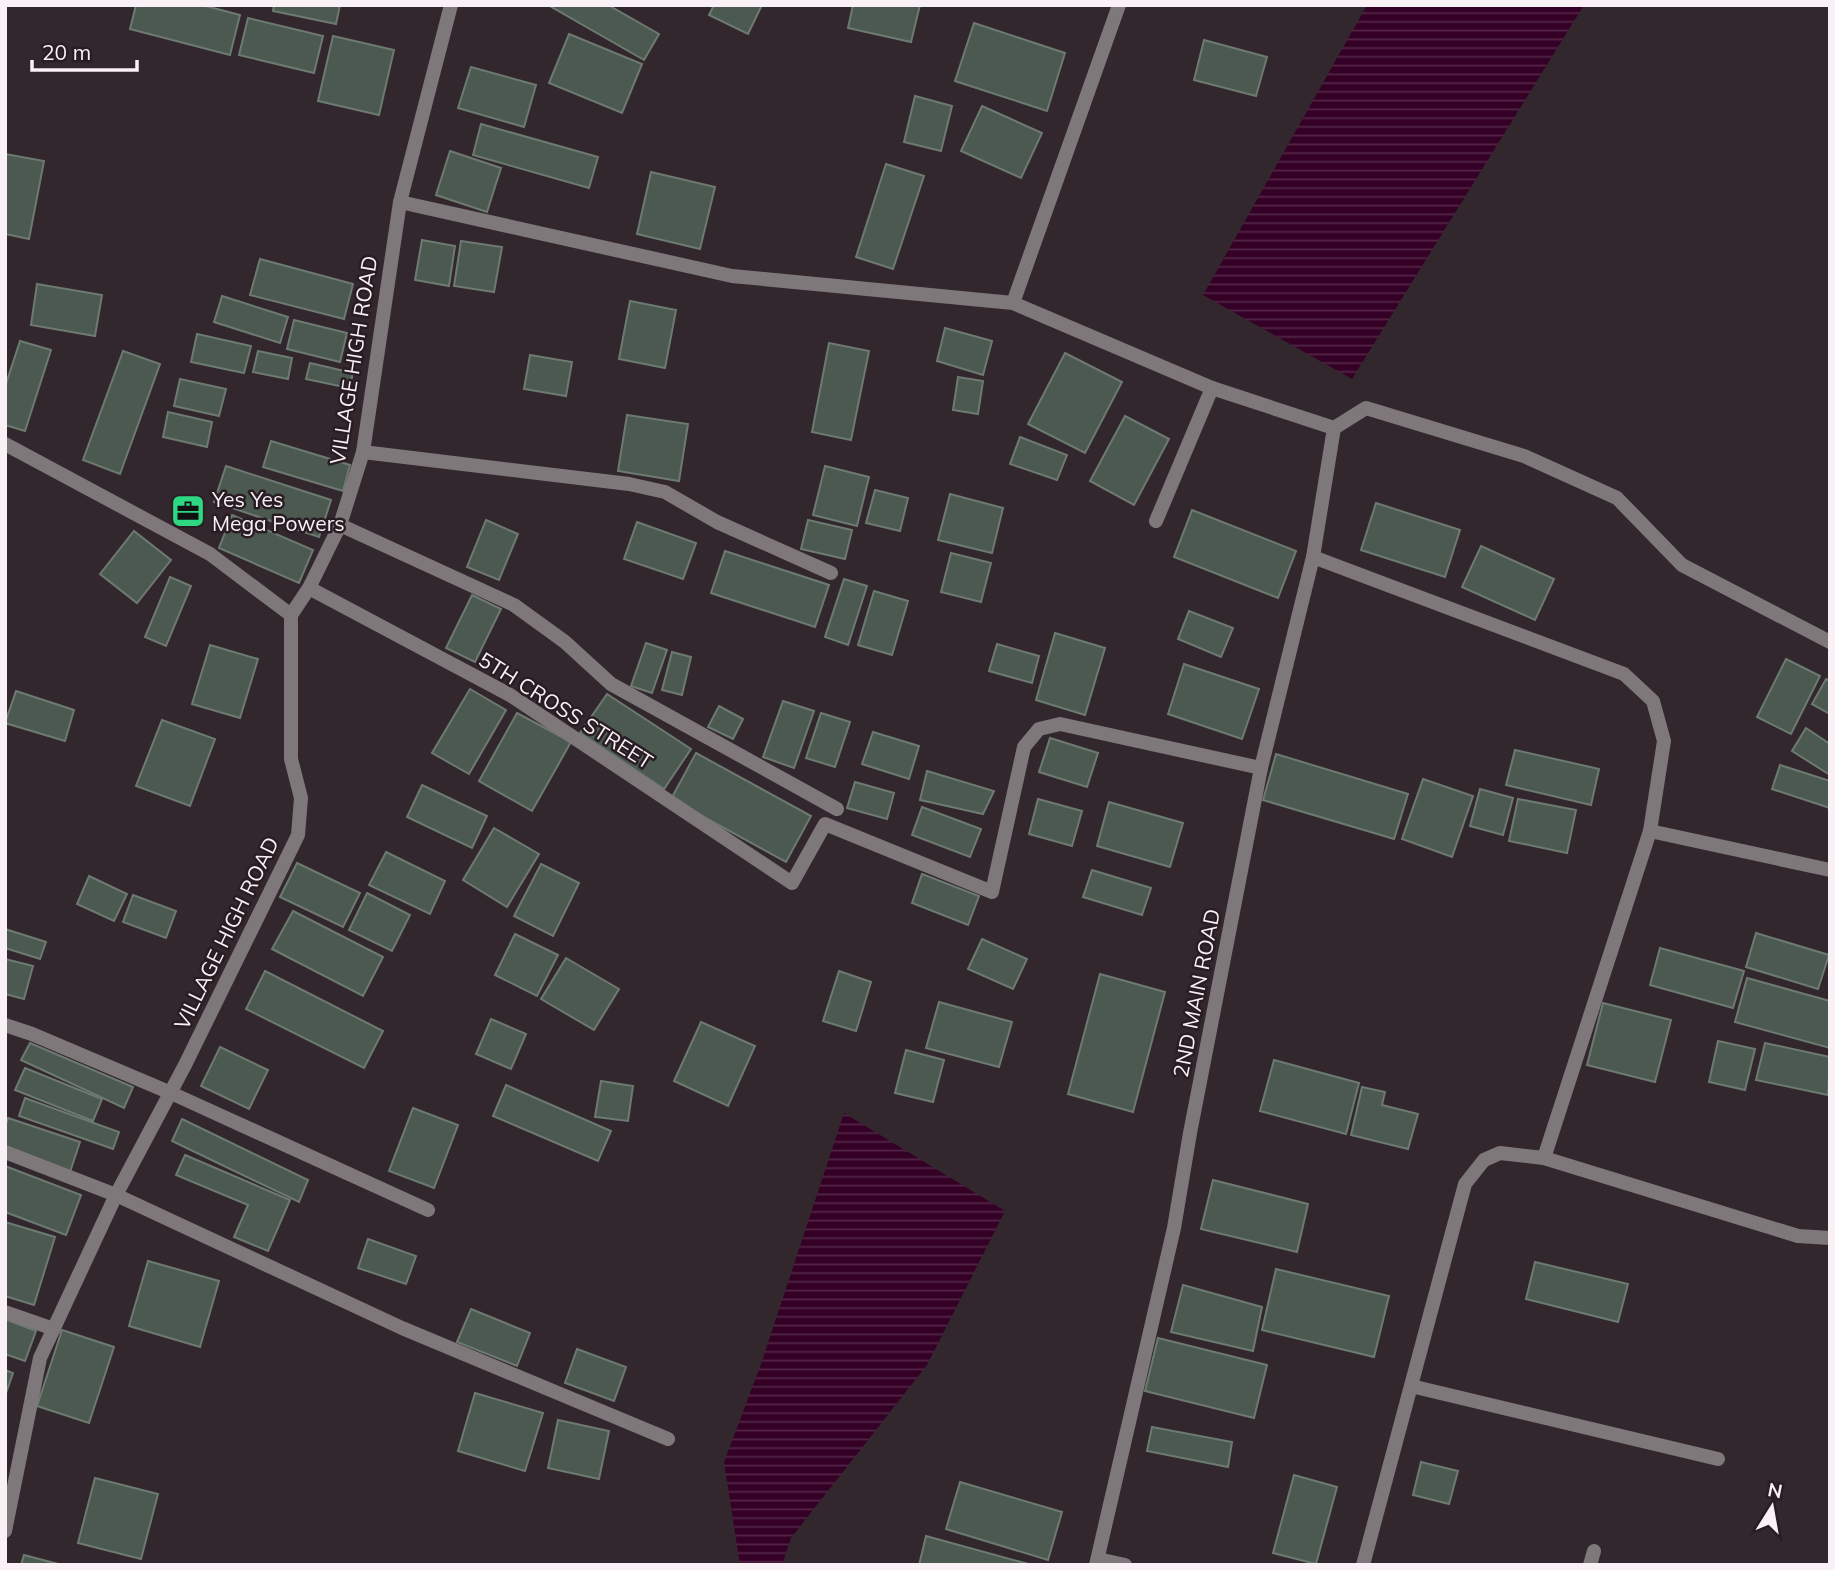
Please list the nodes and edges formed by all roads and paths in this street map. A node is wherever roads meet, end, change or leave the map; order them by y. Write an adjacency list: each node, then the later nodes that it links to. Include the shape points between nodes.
1 (451, 5): 3 (street, VILLAGE HIGH ROAD)
2 (1119, 5): 4 (street)
3 (400, 202): 4 (street, via 732,276); 8 (street, VILLAGE HIGH ROAD)
4 (1013, 303): 5 (street)
5 (1212, 388): 6 (street); 9 (street)
6 (1334, 428): 11 (street, 2ND MAIN ROAD); 15 (street, via 1366,408 1524,456 1617,498 1682,565)
7 (5, 444): 14 (street, via 210,555)
8 (363, 452): 10 (street, VILLAGE HIGH ROAD); 12 (street, via 666,492 717,522)
9 (1156, 522)
10 (340, 525): 13 (street, VILLAGE HIGH ROAD); 17 (street, via 514,605 565,642 611,684)
11 (1312, 557): 16 (street, 2ND MAIN ROAD); 18 (street, via 1624,674 1653,701 1664,741)
12 (831, 573)
13 (309, 588): 14 (street, VILLAGE HIGH ROAD); 16 (street, 5TH CROSS STREET, via 510,695 792,883 825,824 992,892 1024,747 1039,729 1060,724)
14 (291, 615): 21 (street, VILLAGE HIGH ROAD, via 291,759 301,798 298,835)
15 (1830, 642)
16 (1261, 768): 33 (street, 2ND MAIN ROAD, via 1174,1228)
17 (837, 809)
18 (1650, 831): 19 (street); 23 (street)
19 (1830, 870)
20 (5, 1024): 21 (street)
21 (171, 1093): 24 (street, VILLAGE HIGH ROAD); 25 (street)
22 (5, 1152): 24 (street)
23 (1544, 1158): 26 (street, via 1798,1236); 29 (street, via 1500,1153 1484,1160 1465,1184)
24 (116, 1195): 28 (street, VILLAGE HIGH ROAD); 30 (street, via 402,1328)
25 (428, 1210)
26 (1830, 1238)
27 (5, 1312): 28 (street)
28 (54, 1329): 32 (street, VILLAGE HIGH ROAD, via 40,1358)
29 (1411, 1386): 31 (street); 35 (street)
30 (668, 1439)
31 (1718, 1459)
32 (5, 1531)
33 (1097, 1562): 34 (street)
34 (1125, 1565)
35 (1363, 1565)

